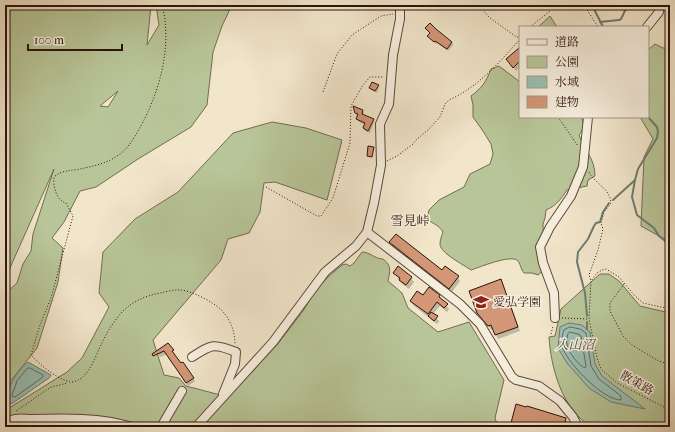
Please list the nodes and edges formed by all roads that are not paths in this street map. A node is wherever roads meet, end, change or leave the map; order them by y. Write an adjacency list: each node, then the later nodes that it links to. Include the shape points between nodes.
1 (658, 5): 3 (street, via 659,12)
2 (400, 9): 5 (street, via 392,55 389,104 380,124 381,162)
3 (648, 26)
4 (588, 118): 6 (street, via 583,167 576,186 540,247 554,293)
5 (367, 232): 9 (street, via 356,246 325,272 273,342); 14 (street, via 460,304 480,324 512,377 539,386 560,401 573,416)
6 (555, 318)
7 (192, 357): 9 (street, via 212,346 221,346 236,352 235,364)
8 (182, 391): 12 (street)
9 (221, 400): 13 (street)
10 (6, 423): 11 (street, via 17,419 62,419 124,424)
11 (132, 427)
12 (161, 427)
13 (196, 427)
14 (578, 427)

